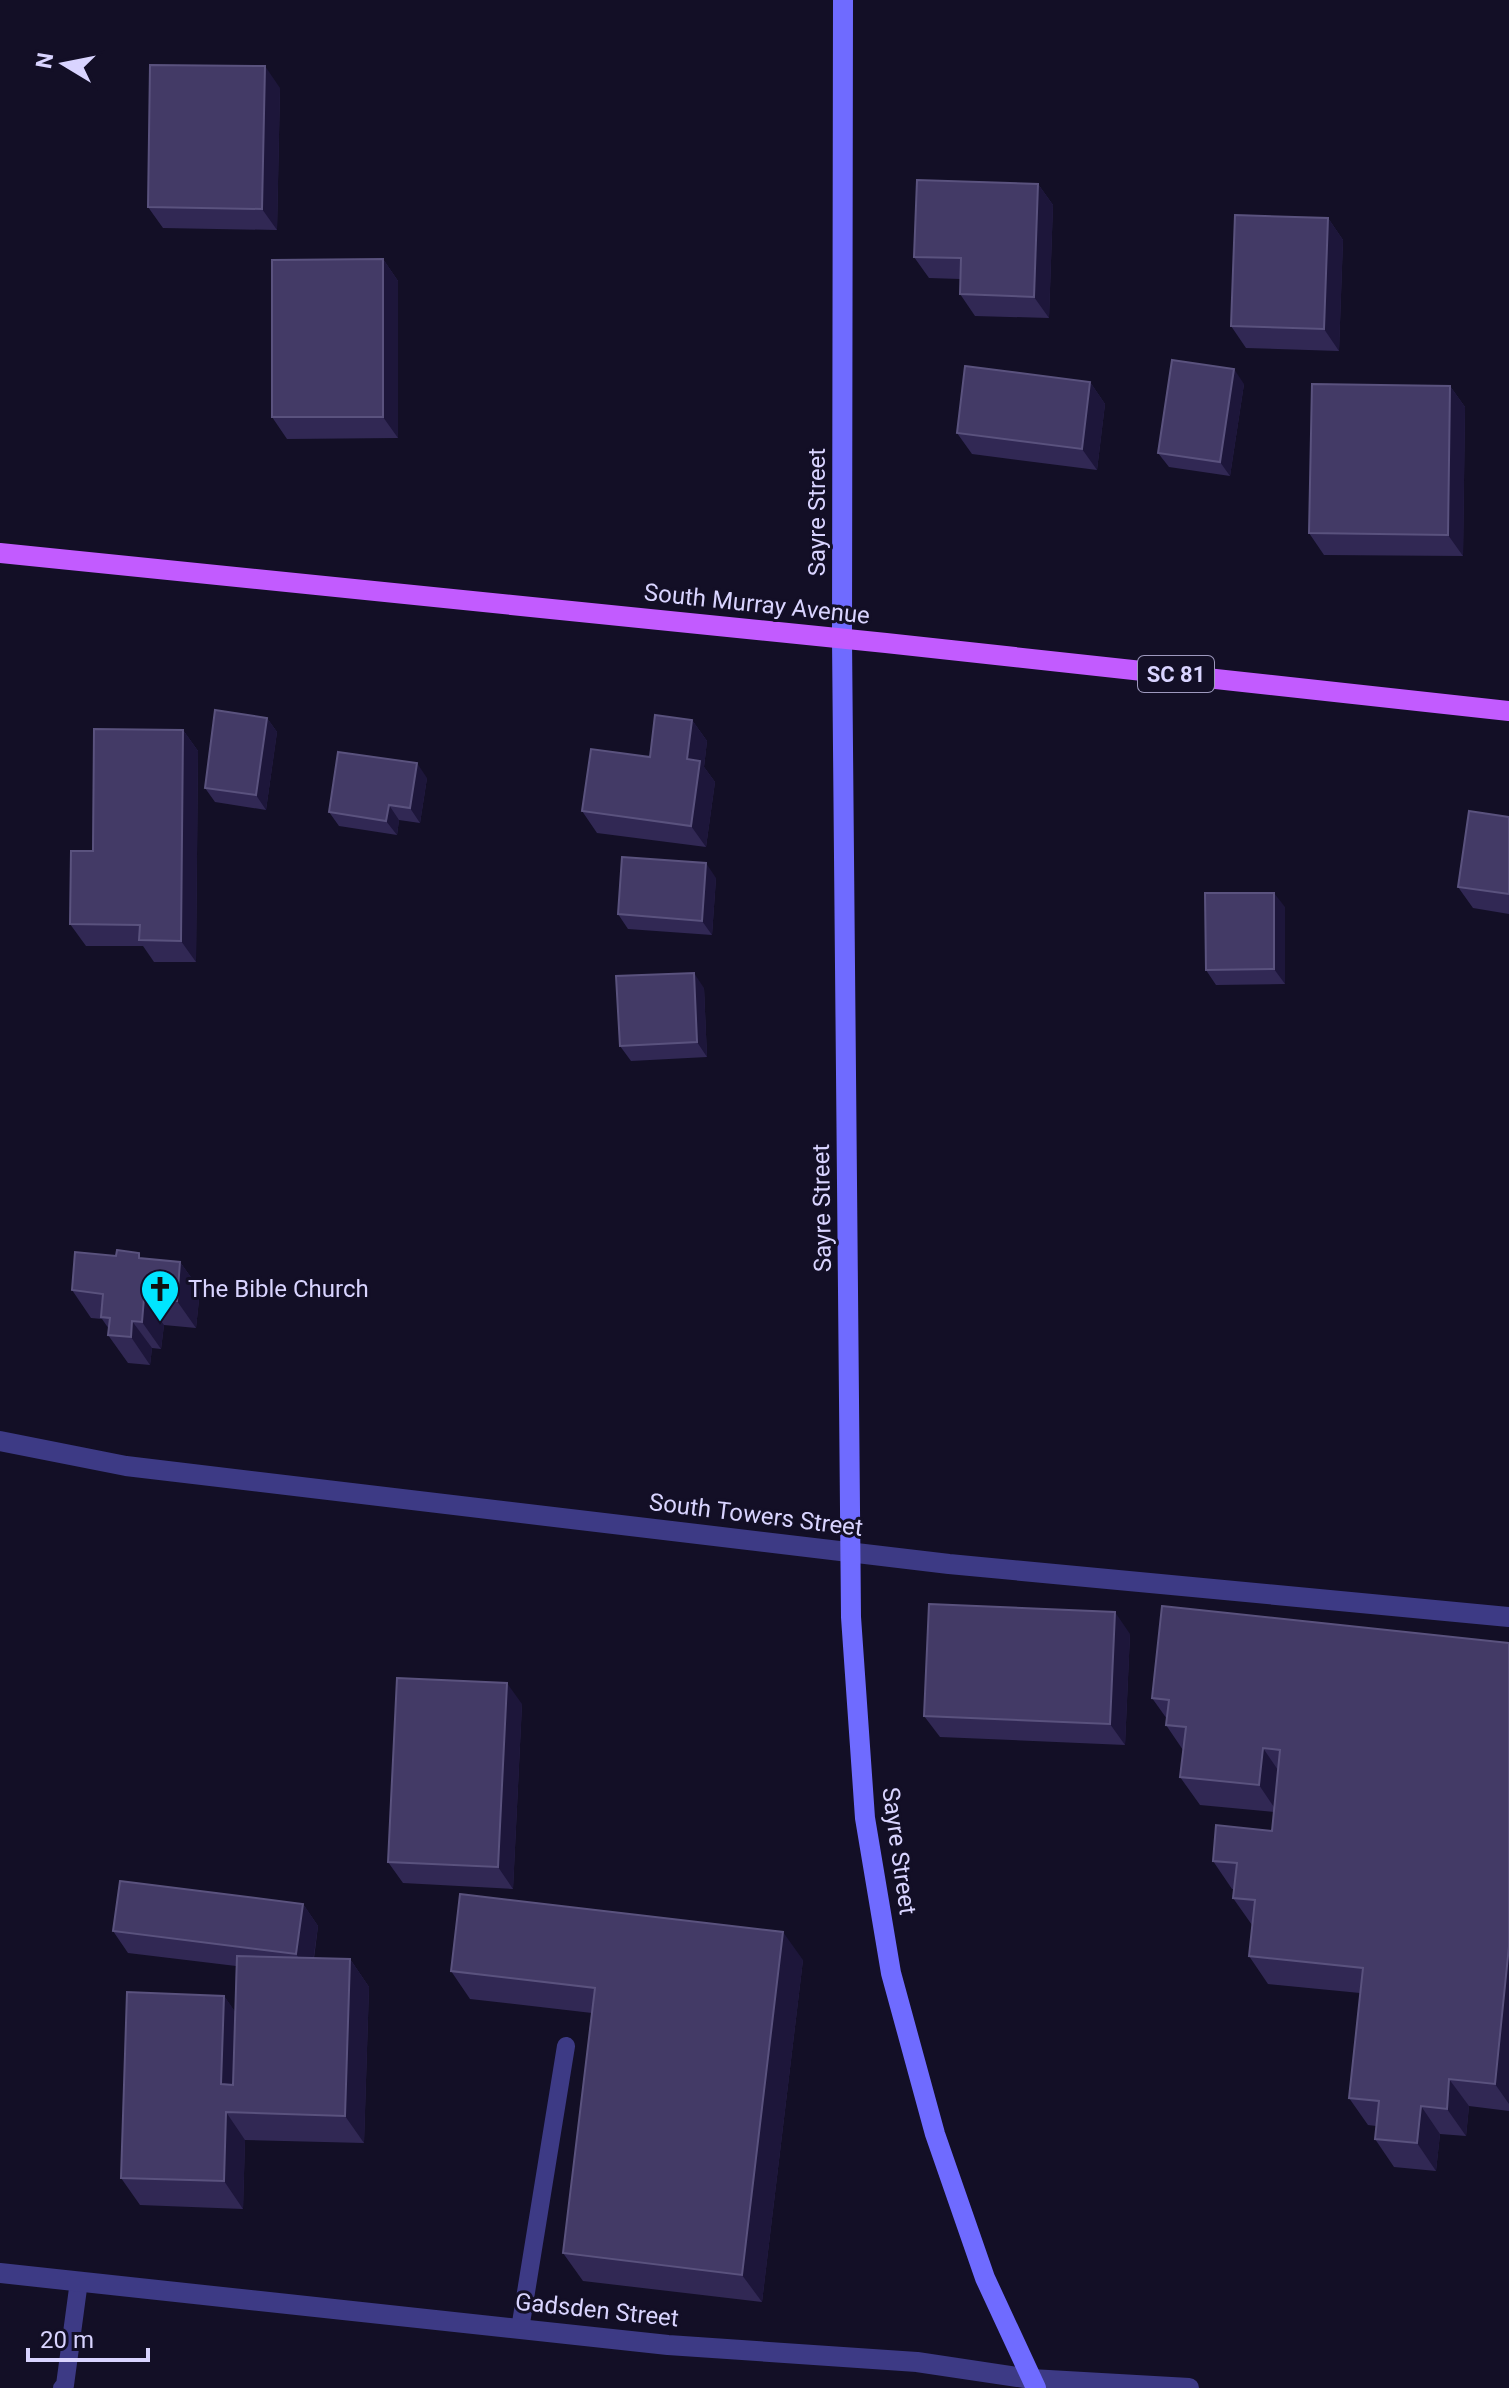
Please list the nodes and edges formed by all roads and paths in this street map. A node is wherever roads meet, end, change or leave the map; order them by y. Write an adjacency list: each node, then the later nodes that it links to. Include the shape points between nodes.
1 (843, 0): 3 (main road, Sayre Street)
2 (0, 553): 3 (main road, South Murray Avenue)
3 (842, 639): 4 (main road, South Murray Avenue / SC 81); 6 (main road, Sayre Street)
4 (1509, 711)
5 (0, 1441): 6 (street, South Towers Street, via 126,1466)
6 (851, 1553): 7 (street, South Towers Street); 12 (main road, Sayre Street, via 865,1818 891,1973 935,2134 985,2278)
7 (1509, 1617)
8 (566, 2046): 11 (lane)
9 (0, 2273): 10 (street, Gadsden Street)
10 (79, 2281): 11 (street, Gadsden Street); 13 (lane)
11 (520, 2329): 12 (street, Gadsden Street, via 917,2362)
12 (1034, 2384): 14 (street, Gadsden Street)
13 (62, 2388)
14 (1189, 2388)

